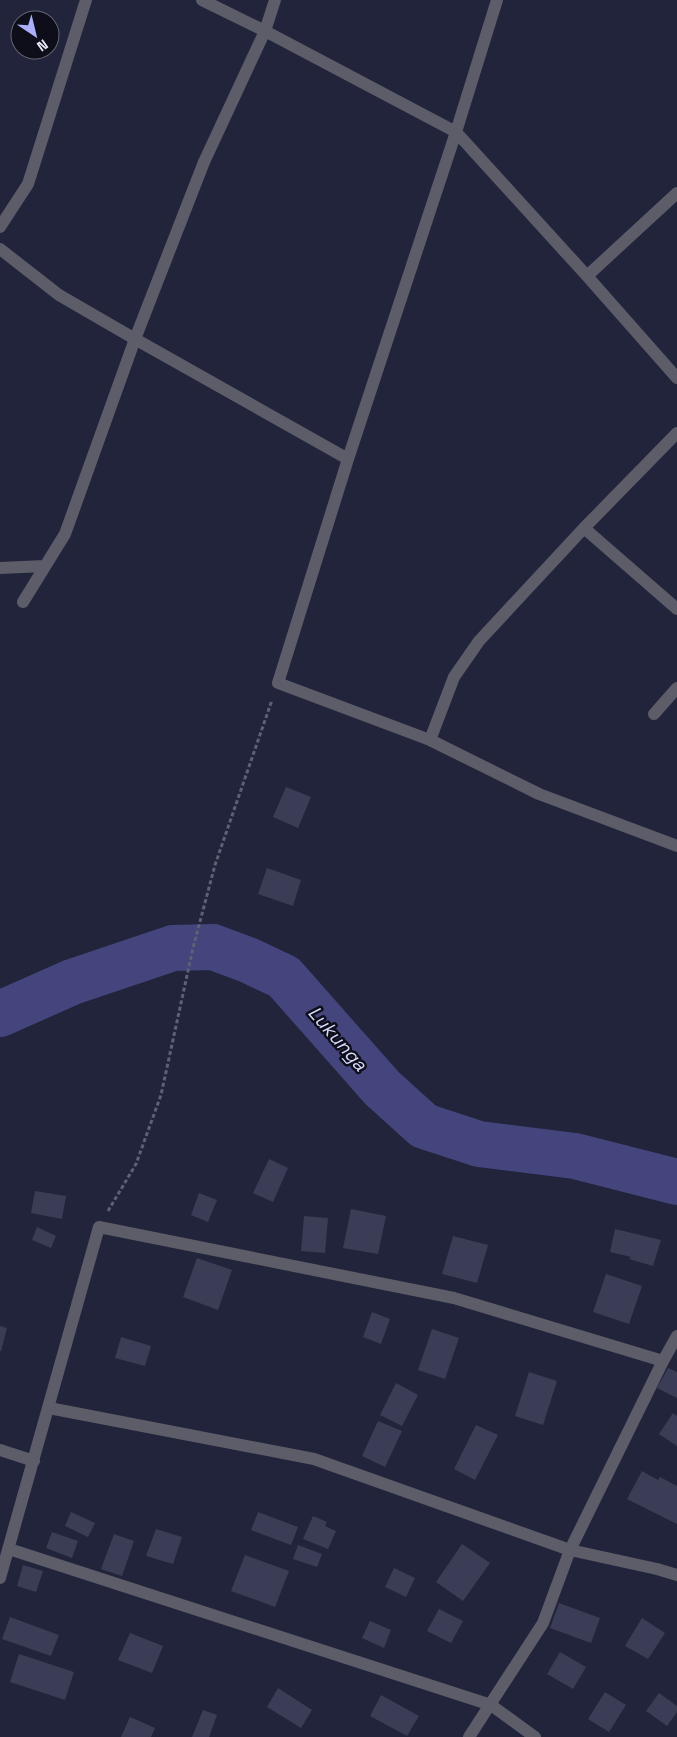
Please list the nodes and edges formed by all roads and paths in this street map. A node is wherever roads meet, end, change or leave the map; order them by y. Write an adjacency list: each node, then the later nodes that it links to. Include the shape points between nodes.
1 (86, 0): 8 (street, via 28,184)
2 (202, 0): 5 (street)
3 (275, 0): 5 (street)
4 (497, 0): 6 (street)
5 (265, 31): 6 (street); 11 (street, via 204,162)
6 (456, 132): 10 (street); 14 (street)
7 (677, 192): 10 (street)
8 (0, 227)
9 (0, 249): 11 (street, via 59,295)
10 (587, 276): 12 (street)
11 (135, 340): 14 (street); 16 (street, via 65,534)
12 (677, 378)
13 (677, 433): 15 (street)
14 (348, 459): 20 (street)
15 (584, 528): 19 (street); 23 (street, via 479,641 454,677)
16 (45, 566): 17 (street); 18 (street)
17 (0, 568)
18 (22, 602)
19 (677, 609)
20 (278, 683): 23 (street); 25 (path, via 216,865 189,966 161,1095 136,1164)
21 (677, 688): 22 (street)
22 (654, 714)
23 (430, 740): 24 (street, via 539,794)
24 (677, 846)
25 (99, 1227): 27 (street, via 454,1298); 28 (street)
26 (677, 1336): 27 (street)
27 (663, 1361): 32 (street)
28 (49, 1408): 30 (street); 32 (street, via 314,1460)
29 (0, 1450): 30 (street)
30 (34, 1460): 31 (street)
31 (9, 1549): 34 (street); 35 (street)
32 (570, 1550): 33 (street); 35 (street, via 543,1623)
33 (677, 1575)
34 (0, 1578)
35 (490, 1704): 36 (street); 37 (street)
36 (470, 1737)
37 (535, 1737)

